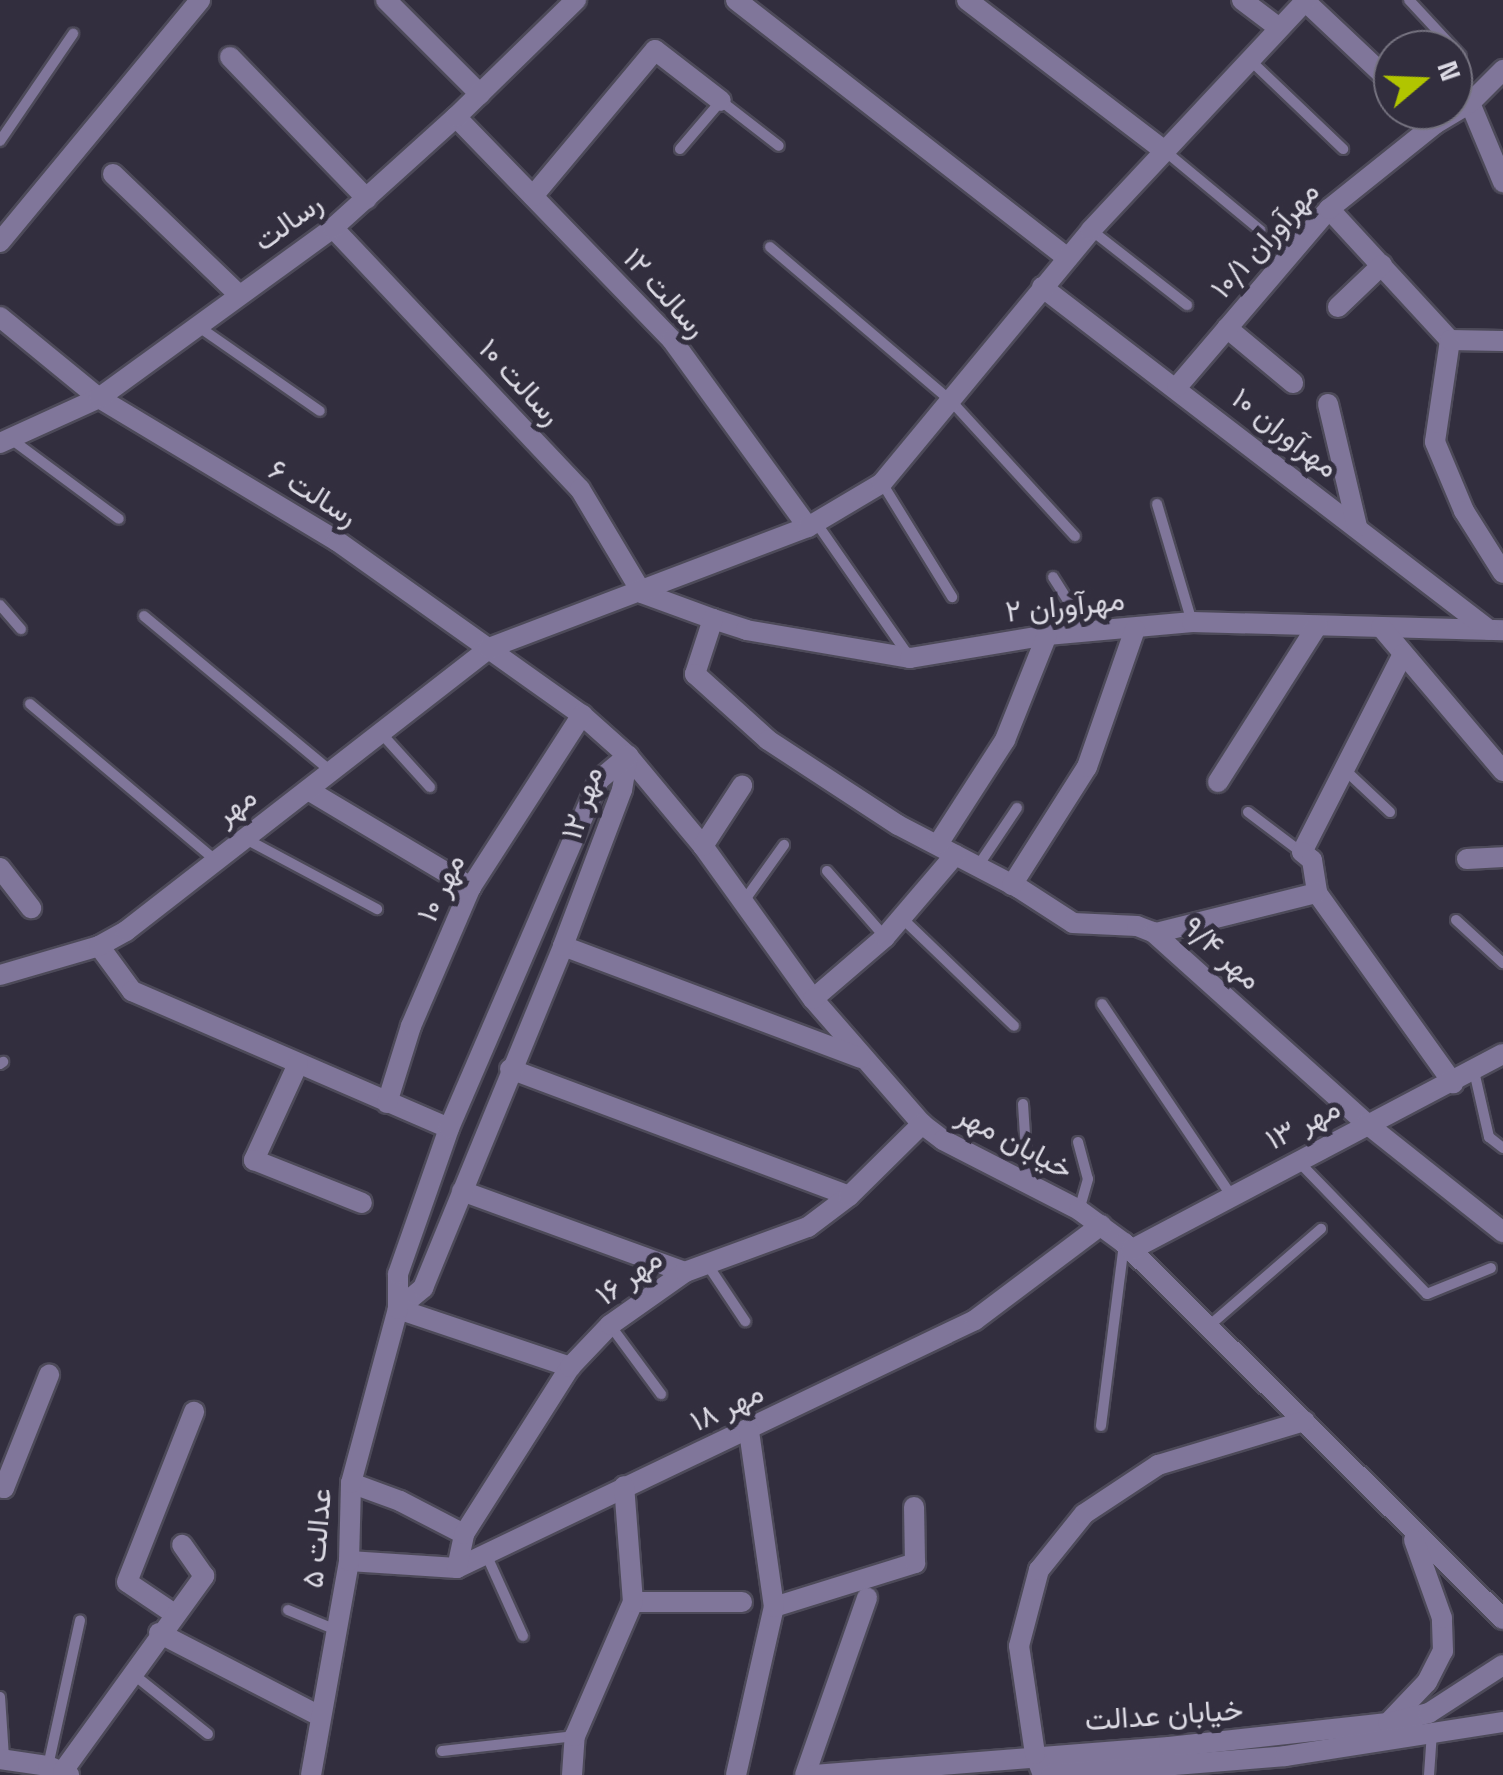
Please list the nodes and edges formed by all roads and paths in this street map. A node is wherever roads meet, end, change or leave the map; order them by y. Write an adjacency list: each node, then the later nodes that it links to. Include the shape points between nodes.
1 (200, 0): 35 (street)
2 (386, 0): 16 (street)
3 (576, 0): 16 (street, رسالت)
4 (736, 0): 37 (street)
5 (967, 0): 25 (street)
6 (1242, 0): 9 (street)
7 (1410, 0): 10 (lane)
8 (1306, 1): 9 (street); 14 (street)
9 (1279, 28): 13 (street)
10 (1438, 30)
11 (72, 34): 22 (lane)
12 (230, 57): 30 (street)
13 (1248, 58): 25 (street); 26 (lane)
14 (1373, 65)
15 (1503, 70): 17 (street, مهرآوران ۱۰/۱)
16 (480, 94): 20 (street, رسالت)
17 (1473, 99)
18 (721, 100): 23 (lane); 24 (lane); 29 (street, via 655,50)
19 (1473, 109): 28 (street)
20 (456, 117): 29 (street, رسالت ۱۲); 30 (street, رسالت)
21 (1414, 130): 31 (street, مهرآوران ۱۰/۱)
22 (0, 140)
23 (779, 146)
24 (680, 149)
25 (1162, 149): 33 (street); 34 (lane)
26 (1343, 149)
27 (113, 174): 40 (street)
28 (1503, 182)
29 (533, 196): 58 (street, رسالت ۱۲, via 672,340)
30 (367, 199): 32 (street, رسالت)
31 (1329, 208): 38 (street); 45 (street, مهرآوران ۱۰/۱)
32 (334, 228): 40 (street, رسالت); 63 (street, رسالت ۱۰, via 580,489)
33 (1090, 230): 37 (street); 41 (lane)
34 (1260, 230)
35 (3, 232)
36 (770, 247): 51 (lane)
37 (1067, 258): 39 (street)
38 (1382, 265): 42 (street); 46 (street)
39 (1042, 287): 49 (street, مهرآوران ۱۰); 51 (street)
40 (238, 295): 44 (street, رسالت)
41 (1187, 305)
42 (1338, 307)
43 (0, 317): 50 (street, رسالت ۶)
44 (199, 327): 50 (street, رسالت); 53 (lane)
45 (1227, 328): 48 (street); 49 (street, مهرآوران ۱۰/۱)
46 (1450, 340): 47 (street); 61 (street, via 1435,442 1464,510)
47 (1503, 341)
48 (1293, 383)
49 (1177, 387): 59 (street, مهرآوران ۱۰)
50 (99, 398): 54 (street, رسالت); 76 (street, رسالت ۶, via 336,541)
51 (952, 402): 55 (street); 60 (lane)
52 (1328, 404): 59 (street)
53 (320, 411)
54 (5, 441): 57 (lane)
55 (882, 483): 58 (street, مهر); 64 (lane)
56 (1157, 504): 68 (lane)
57 (119, 519)
58 (811, 524): 63 (street, مهر); 78 (lane)
59 (1356, 527): 73 (street, مهرآوران ۱۰)
60 (1075, 536)
61 (1503, 573)
62 (1053, 577): 74 (lane)
63 (642, 594): 67 (street, مهرآوران ۲); 76 (street, مهر)
64 (952, 597)
65 (0, 605): 72 (lane)
66 (144, 616): 85 (lane)
67 (713, 619): 78 (street, مهرآوران ۲); 96 (street, مهر ۹/۴, via 695,674 768,740)
68 (1192, 622): 69 (street, مهرآوران ۲); 71 (street, مهرآوران ۲)
69 (1317, 626): 70 (street, مهرآوران ۲); 86 (street)
70 (1381, 627): 73 (street, مهرآوران ۲); 77 (street)
71 (1135, 629): 74 (street, مهرآوران ۲); 104 (street, via 1087,768)
72 (21, 630)
73 (1496, 630)
74 (1087, 632): 75 (street, مهرآوران ۲)
75 (1047, 635): 78 (street, مهرآوران ۲); 96 (street, via 1005,740)
76 (489, 648): 80 (street, خیابان مهر); 81 (street, مهر)
77 (1403, 654): 83 (street); 84 (street)
78 (910, 658)
79 (30, 704): 100 (lane)
80 (582, 715): 82 (street, خیابان مهر); 105 (street, مهر ۱۰)
81 (381, 733): 85 (street, مهر); 88 (lane)
82 (628, 756): 95 (street, خیابان مهر); 115 (street, مهر ۱۲, via 622,790); 127 (street, مهر ۱۲, via 599,780)
83 (1343, 769): 92 (lane); 97 (street)
84 (1503, 771)
85 (332, 772): 89 (street, مهر)
86 (1218, 782)
87 (742, 786): 95 (street)
88 (430, 787)
89 (308, 790): 93 (street, مهر); 105 (street)
90 (1017, 808): 101 (lane)
91 (1248, 812): 97 (lane)
92 (1390, 812)
93 (243, 838): 100 (street, مهر); 109 (lane)
94 (784, 845): 107 (lane)
95 (703, 846): 107 (street, خیابان مهر)
96 (947, 849): 101 (street, مهر ۹/۴); 110 (street)
97 (1302, 852): 106 (street, via 1312,860)
98 (1503, 857): 99 (street)
99 (1468, 858)
100 (214, 859): 114 (street, مهر)
101 (978, 866): 104 (street, مهر ۹/۴)
102 (0, 868): 108 (street)
103 (827, 871): 113 (lane)
104 (1012, 884): 112 (street, مهر ۹/۴, via 1073,923 1138,926)
105 (471, 887): 128 (street, مهر ۱۰)
106 (1317, 893): 112 (street); 126 (street)
107 (743, 902): 118 (street, خیابان مهر)
108 (32, 908)
109 (377, 909)
110 (903, 919): 113 (street); 120 (lane)
111 (1456, 920): 116 (lane)
112 (1156, 934): 132 (street, مهر ۹/۴)
113 (885, 937): 118 (street)
114 (99, 946): 117 (street, مهر); 123 (street, via 132,991)
115 (563, 946): 122 (street); 124 (street, مهر ۱۲)
116 (1503, 962)
117 (0, 975)
118 (813, 999): 122 (street, خیابان مهر)
119 (1102, 1004): 139 (lane)
120 (1014, 1026)
121 (1503, 1054): 125 (street, مهر ۱۳)
122 (862, 1058): 131 (street, خیابان مهر)
123 (298, 1064): 128 (street); 141 (street, via 254,1160)
124 (510, 1070): 130 (street, مهر ۱۲); 140 (street)
125 (1474, 1070): 126 (street, مهر ۱۳); 135 (lane, via 1488,1137)
126 (1453, 1082): 132 (street, مهر ۱۳)
127 (465, 1091): 130 (street); 133 (street, مهر ۱۲)
128 (387, 1103): 133 (street)
129 (1024, 1104): 137 (lane)
130 (497, 1105): 138 (street, مهر ۱۲)
131 (922, 1124): 137 (street, خیابان مهر); 140 (street, مهر ۱۶)
132 (1367, 1124): 136 (street, مهر ۱۳); 145 (street, مهر ۹/۴)
133 (449, 1128): 150 (street, مهر ۱۲, via 398,1274)
134 (1078, 1142): 142 (lane, via 1088,1179)
135 (1503, 1148)
136 (1297, 1160): 139 (street, مهر ۱۳); 148 (lane, via 1427,1294)
137 (1028, 1182): 142 (street, خیابان مهر)
138 (462, 1191): 149 (street); 150 (street, مهر ۱۲, via 424,1288)
139 (1231, 1195): 146 (street, مهر ۱۳)
140 (849, 1196): 147 (street, مهر ۱۶, via 808,1227)
141 (362, 1203)
142 (1079, 1210): 143 (street, خیابان مهر)
143 (1101, 1225): 146 (street, خیابان مهر); 160 (street, مهر ۱۸, via 975,1320)
144 (1321, 1229): 153 (lane)
145 (1503, 1232)
146 (1128, 1247): 153 (street, خیابان مهر); 159 (lane)
147 (706, 1264): 149 (street, مهر ۱۶); 151 (lane)
148 (1491, 1268)
149 (685, 1272): 152 (street, مهر ۱۶)
150 (398, 1309): 154 (street); 161 (street, عدالت ۵)
151 (744, 1321)
152 (610, 1325): 154 (street, مهر ۱۶); 156 (lane)
153 (1210, 1325): 158 (street, خیابان مهر)
154 (570, 1366): 166 (street, مهر ۱۶)
155 (49, 1375): 163 (street)
156 (662, 1394)
157 (194, 1412): 176 (street, via 127,1582)
158 (1304, 1421): 165 (street, خیابان مهر); 192 (street, via 1158,1465 1084,1514 1039,1570 1019,1646)
159 (1101, 1426)
160 (749, 1432): 162 (street, مهر ۱۸); 174 (street)
161 (352, 1483): 166 (street); 169 (street, عدالت ۵)
162 (624, 1486): 168 (street, مهر ۱۸); 172 (street)
163 (0, 1487)
164 (914, 1507): 174 (street, via 915,1563)
165 (1408, 1529): 177 (street, خیابان مهر); 186 (street, via 1442,1618 1442,1651 1427,1682)
166 (464, 1534): 170 (street, مهر ۱۶)
167 (182, 1545): 176 (street, via 204,1576)
168 (486, 1554): 170 (street, مهر ۱۸); 181 (lane)
169 (349, 1561): 170 (street, مهر ۱۸); 179 (street, عدالت ۵)
170 (457, 1568)
171 (867, 1598): 200 (street)
172 (634, 1602): 173 (street); 189 (street)
173 (742, 1602)
174 (774, 1607): 199 (street)
175 (288, 1610): 179 (lane)
176 (173, 1613): 180 (street)
177 (1503, 1619)
178 (80, 1620): 196 (lane)
179 (336, 1630): 185 (street, عدالت ۵)
180 (159, 1634): 183 (street); 185 (street)
181 (523, 1636)
182 (1503, 1665): 186 (street, خیابان عدالت, via 1429,1713)
183 (132, 1673): 188 (lane); 196 (street)
184 (0, 1698): 194 (lane)
185 (318, 1715): 197 (street, عدالت ۵)
186 (1388, 1722): 193 (street, خیابان عدالت)
187 (1503, 1722): 190 (street, خیابان عدالت)
188 (208, 1734)
189 (575, 1736): 191 (lane); 198 (street)
190 (1432, 1736): 193 (street, خیابان عدالت); 204 (lane)
191 (442, 1751)
192 (1035, 1754): 193 (street, خیابان عدالت); 201 (street, خیابان عدالت); 202 (street)
193 (1283, 1756): 195 (street, خیابان عدالت)
194 (2, 1759): 196 (street)
195 (1170, 1770): 203 (street, خیابان عدالت)
196 (60, 1771)
197 (310, 1775)
198 (572, 1775)
199 (736, 1775)
200 (805, 1775)
201 (814, 1775)
202 (1043, 1775)
203 (1051, 1775)
204 (1429, 1775)

